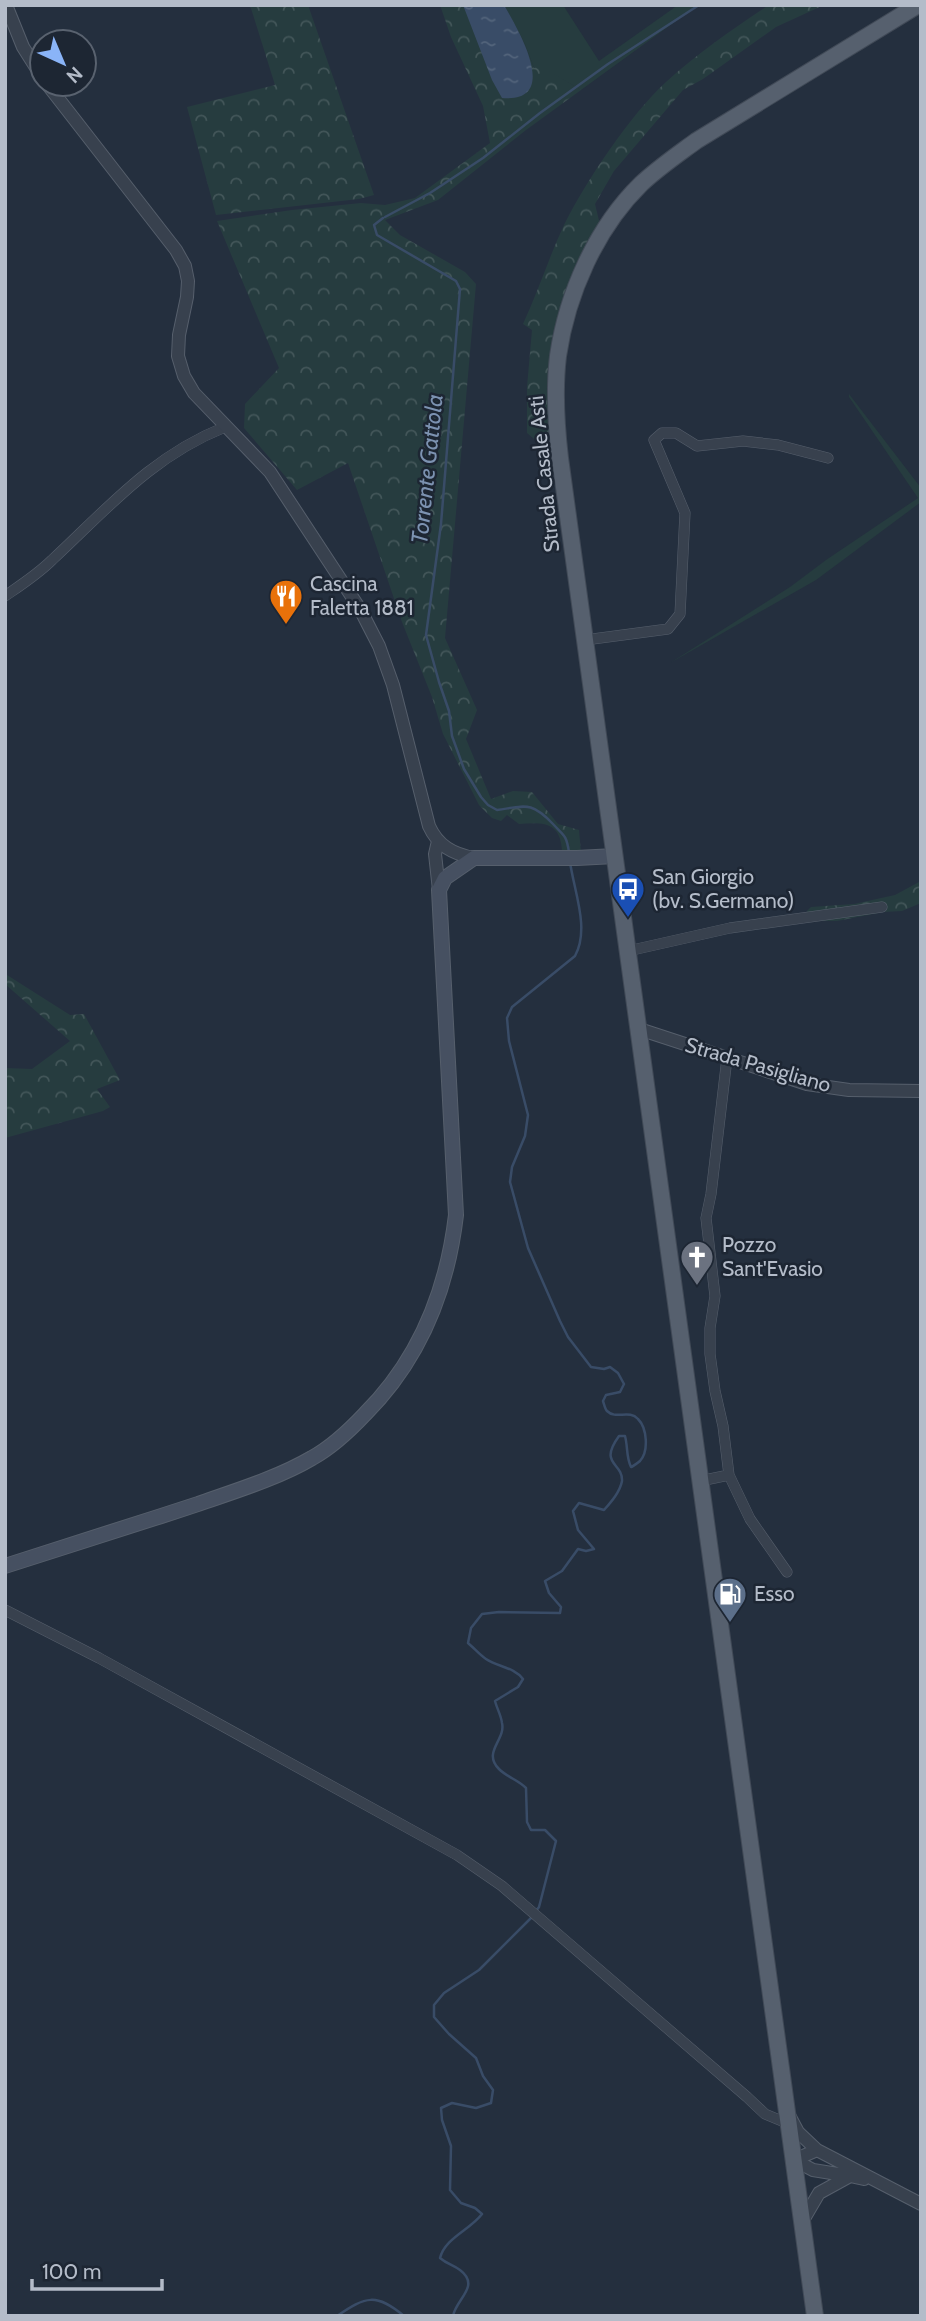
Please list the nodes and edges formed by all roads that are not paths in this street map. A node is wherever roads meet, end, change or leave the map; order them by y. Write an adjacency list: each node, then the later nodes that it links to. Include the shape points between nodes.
1 (6, 5): 3 (street)
2 (918, 5): 8 (main road, Strada Casale Asti, via 662,166 618,209 587,260 565,321 556,388 560,458)
3 (28, 55)
4 (58, 98): 5 (street, via 185,266 187,297 178,356 194,393)
5 (225, 427): 7 (street, via 150,469 51,562); 9 (street, via 270,472 360,609 393,685 429,826)
6 (828, 458): 8 (street, via 778,444 743,441 697,446 676,433 662,433 654,440 685,513 680,614 668,629)
7 (5, 596)
8 (585, 640): 10 (main road, Strada Casale Asti)
9 (438, 841): 11 (street, via 453,852); 12 (street)
10 (615, 856): 11 (main road); 14 (main road, Strada Casale Asti)
11 (474, 858): 12 (main road, via 445,878)
12 (439, 890): 20 (main road, via 456,1215 436,1304 399,1376 344,1436 311,1459 247,1487)
13 (882, 907): 14 (street, via 730,928)
14 (628, 951): 15 (main road, Strada Casale Asti)
15 (639, 1030): 16 (street, Strada Pasigliano); 19 (main road, Strada Casale Asti)
16 (727, 1058): 17 (street, Strada Pasigliano, via 807,1084); 18 (street, via 706,1217 715,1296 710,1354)
17 (921, 1091)
18 (729, 1475): 19 (street); 21 (street, via 750,1519)
19 (700, 1481): 23 (main road, Strada Casale Asti)
20 (5, 1566)
21 (787, 1572)
22 (5, 1610): 23 (street, via 457,1855 502,1886 759,2110)
23 (788, 2117): 24 (street); 25 (main road, Strada Casale Asti)
24 (817, 2150): 25 (street); 27 (street)
25 (794, 2160): 26 (street, via 813,2170); 29 (main road, Strada Casale Asti)
26 (850, 2176): 27 (street); 29 (street, via 819,2193)
27 (877, 2183): 28 (street)
28 (921, 2204)
29 (802, 2222): 30 (main road, Strada Casale Asti)
30 (815, 2316)

